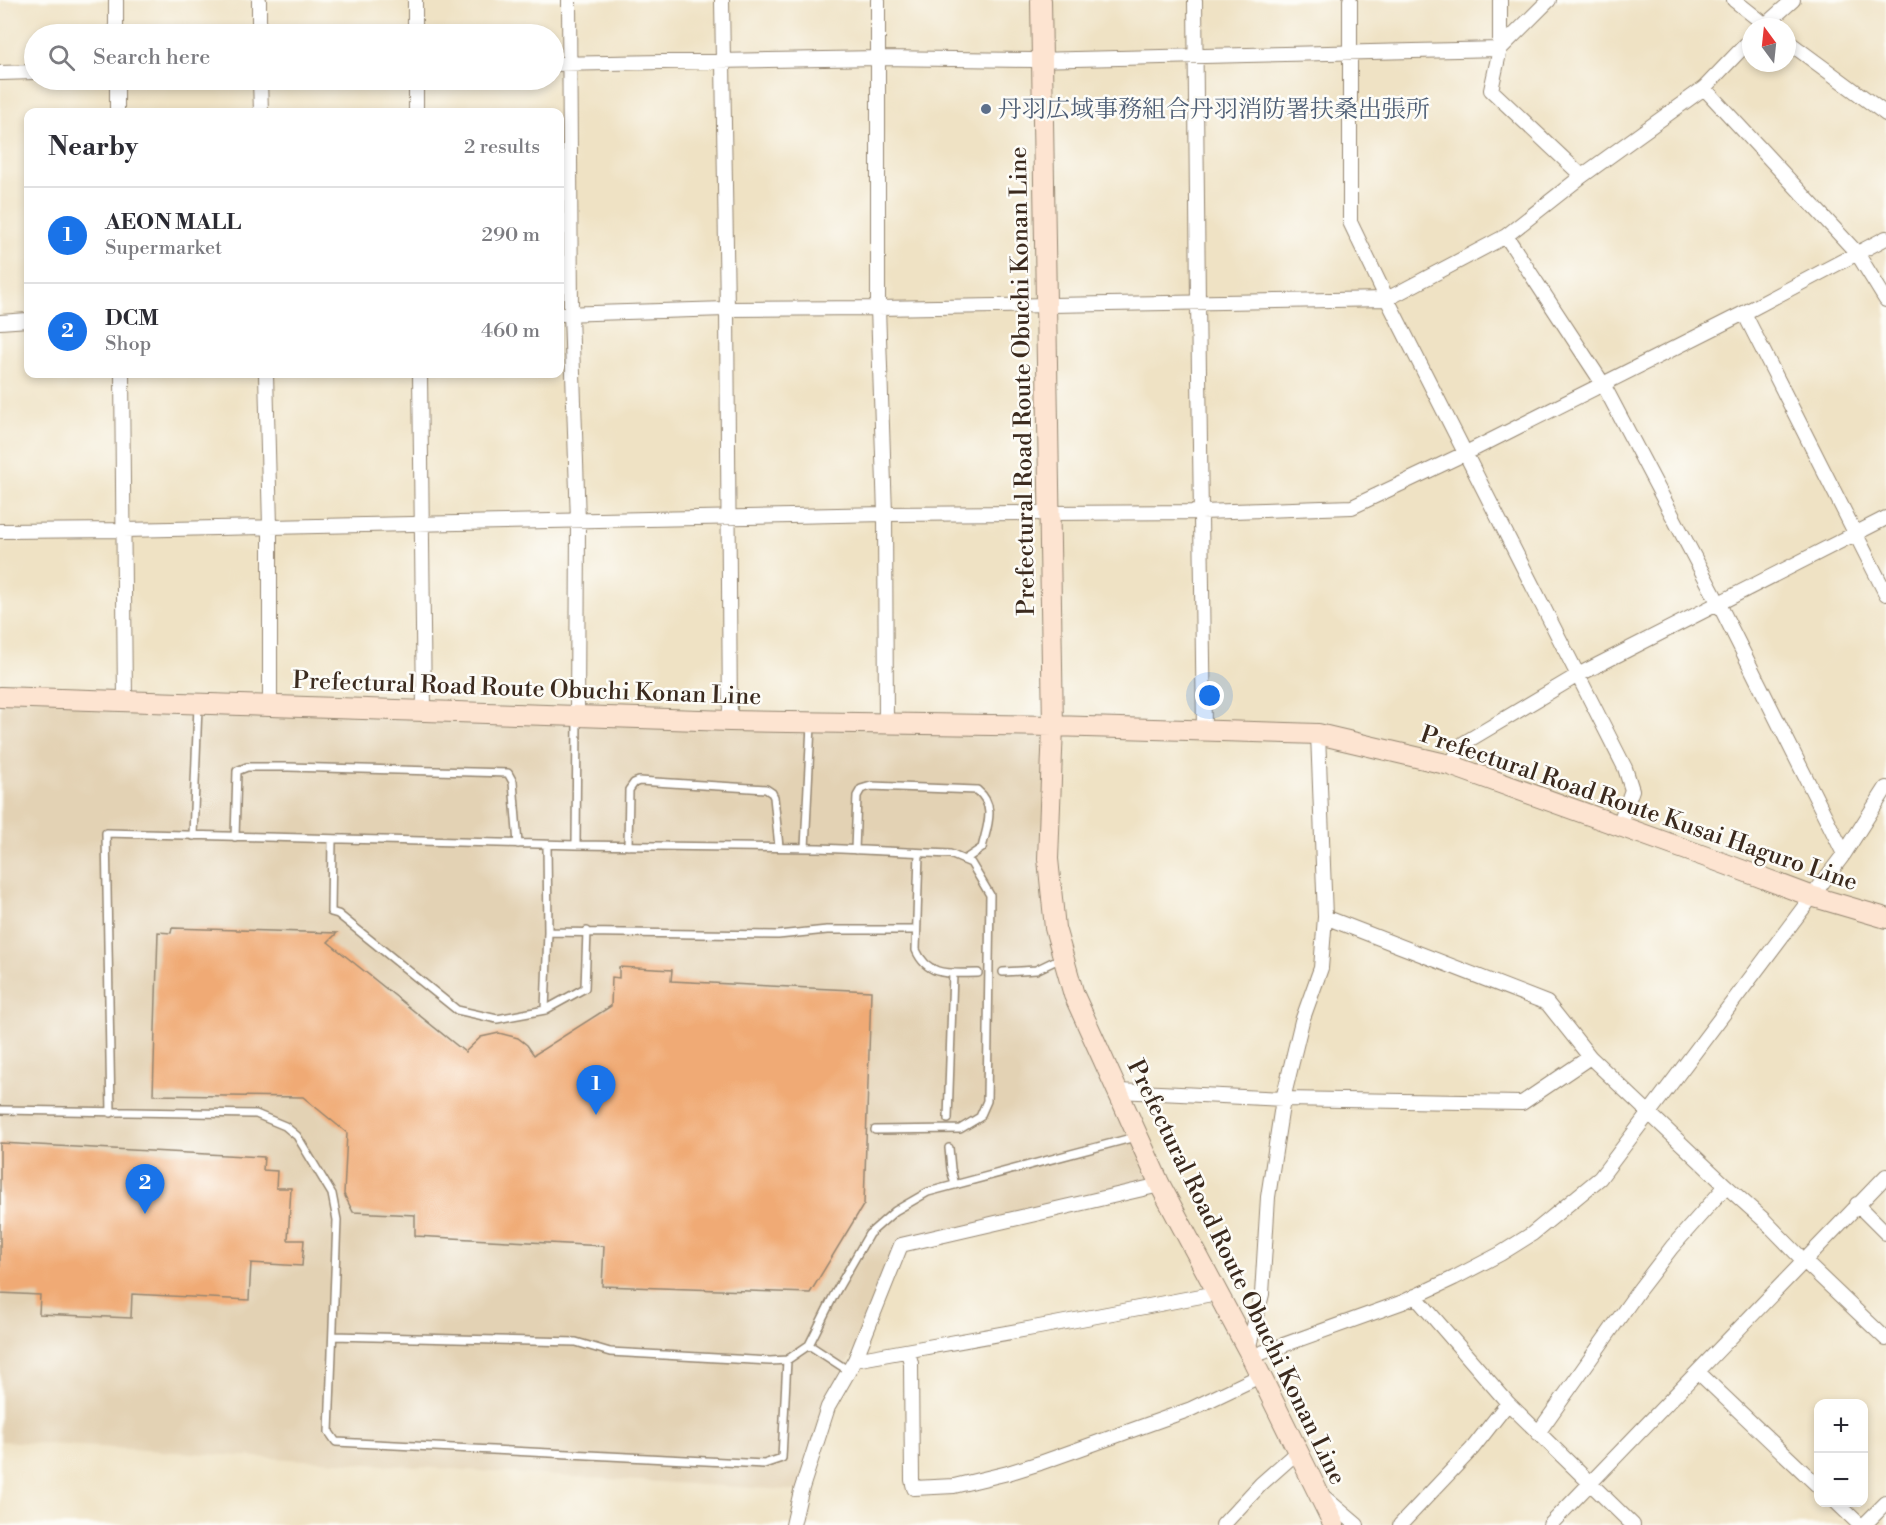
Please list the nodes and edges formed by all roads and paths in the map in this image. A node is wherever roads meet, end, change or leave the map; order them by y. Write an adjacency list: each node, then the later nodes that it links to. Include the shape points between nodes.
1 (116, 0): 16 (street)
2 (259, 0): 17 (street)
3 (415, 0): 18 (street)
4 (569, 0): 28 (street)
5 (722, 0): 26 (street)
6 (878, 0): 24 (street)
7 (1041, 0): 25 (main road, Prefectural Road Route Obuchi Konan Line)
8 (1195, 0): 23 (street)
9 (1350, 0): 22 (street)
10 (1500, 0): 21 (street)
11 (1549, 0): 21 (street)
12 (1734, 0): 14 (street)
13 (1793, 0): 15 (street)
14 (1755, 18)
15 (1774, 18)
16 (116, 24)
17 (259, 24)
18 (415, 24)
19 (1742, 48): 31 (street)
20 (1796, 48): 38 (street)
21 (1500, 49): 22 (street); 39 (street, via 1491,90)
22 (1351, 52): 23 (street); 43 (street, via 1350,222)
23 (1196, 55): 25 (street); 45 (street)
24 (879, 58): 25 (street); 26 (street); 47 (street)
25 (1042, 58): 46 (main road, Prefectural Road Route Obuchi Konan Line)
26 (723, 62): 28 (street); 48 (street)
27 (564, 63): 28 (street)
28 (570, 63): 50 (street)
29 (24, 72): 30 (street)
30 (0, 73)
31 (1704, 88): 39 (street); 42 (street)
32 (117, 90): 35 (street)
33 (260, 90): 36 (street)
34 (416, 90): 37 (street)
35 (117, 108)
36 (261, 108)
37 (416, 108)
38 (1886, 114)
39 (1582, 176): 40 (street)
40 (1506, 236): 43 (street); 56 (street)
41 (1886, 238): 42 (street)
42 (1857, 254): 44 (street); 49 (street)
43 (1387, 298): 45 (street); 57 (street)
44 (1886, 300)
45 (1198, 302): 46 (street); 58 (street)
46 (1046, 304): 47 (street); 60 (main road, Prefectural Road Route Obuchi Konan Line)
47 (878, 308): 48 (street); 59 (street)
48 (727, 309): 50 (street); 61 (street)
49 (1744, 313): 56 (street); 68 (street)
50 (565, 314): 63 (street)
51 (24, 320): 52 (street)
52 (0, 322)
53 (122, 378): 66 (street)
54 (266, 378): 65 (street)
55 (420, 378): 64 (street)
56 (1604, 384): 57 (street); 70 (street)
57 (1466, 453): 58 (street, via 1352,507); 71 (street)
58 (1201, 512): 60 (street); 82 (street)
59 (885, 514): 60 (street); 61 (street); 80 (street)
60 (1048, 514): 81 (main road, Prefectural Road Route Obuchi Konan Line)
61 (729, 518): 63 (street); 78 (street)
62 (1886, 518): 68 (street)
63 (578, 521): 64 (street); 77 (street)
64 (422, 523): 65 (street); 76 (street)
65 (270, 526): 66 (street); 75 (street)
66 (124, 530): 67 (street); 73 (street)
67 (0, 531)
68 (1855, 534): 69 (street); 70 (street)
69 (1886, 594)
70 (1719, 604): 71 (street); 98 (street)
71 (1578, 675): 84 (street, via 1464,743); 86 (street, via 1625,768 1632,790)
72 (0, 698): 73 (main road, Prefectural Road Route Obuchi Konan Line)
73 (125, 701): 74 (main road, Prefectural Road Route Obuchi Konan Line)
74 (198, 704): 75 (main road, Prefectural Road Route Obuchi Konan Line); 87 (lane)
75 (270, 706): 76 (main road, Prefectural Road Route Obuchi Konan Line)
76 (424, 710): 77 (main road, Prefectural Road Route Obuchi Konan Line)
77 (578, 716): 78 (main road, Prefectural Road Route Obuchi Konan Line); 92 (lane)
78 (730, 721): 79 (main road, Prefectural Road Route Obuchi Konan Line)
79 (811, 722): 80 (main road, Prefectural Road Route Obuchi Konan Line); 95 (lane)
80 (886, 723): 81 (main road, Prefectural Road Route Obuchi Konan Line)
81 (1053, 726): 82 (main road, Prefectural Road Route Kusai Haguro Line); 106 (main road, Prefectural Road Route Obuchi Konan Line, via 1048,859 1055,928)
82 (1204, 730): 83 (main road, Prefectural Road Route Kusai Haguro Line)
83 (1318, 734): 84 (main road, Prefectural Road Route Kusai Haguro Line); 101 (street)
84 (1449, 765): 86 (main road, Prefectural Road Route Kusai Haguro Line)
85 (1886, 788): 98 (street)
86 (1619, 825): 100 (main road, Prefectural Road Route Kusai Haguro Line)
87 (193, 836): 88 (lane); 116 (lane, via 106,833)
88 (236, 837): 89 (lane); 90 (lane, via 237,771 248,767 288,767 508,773 513,782)
89 (332, 840): 90 (lane); 110 (lane, via 331,912 457,1010 497,1019)
90 (518, 844): 91 (lane)
91 (547, 844): 92 (lane); 105 (lane)
92 (576, 845): 93 (lane)
93 (628, 846): 94 (lane); 94 (lane, via 629,790 639,780 766,789 774,797)
94 (778, 847): 95 (lane)
95 (805, 848): 96 (lane)
96 (855, 850): 97 (lane); 99 (lane, via 857,796 861,789 871,786 977,790 986,796 990,811 982,848)
97 (919, 853): 99 (lane, via 950,854); 103 (lane)
98 (1844, 854): 100 (street)
99 (964, 860): 118 (lane, via 971,863 990,895 987,1101 980,1117 960,1129)
100 (1811, 896): 102 (main road, Prefectural Road Route Kusai Haguro Line); 115 (street)
101 (1325, 917): 111 (street, via 1547,1003); 113 (street, via 1321,968 1302,1021)
102 (1886, 918)
103 (916, 930): 104 (lane, via 827,930 778,935); 108 (lane, via 916,950 921,962 932,970)
104 (587, 931): 105 (lane); 110 (lane, via 585,988)
105 (548, 932): 110 (lane)
106 (1063, 957): 107 (lane, via 1036,970); 112 (main road, Prefectural Road Route Obuchi Konan Line, via 1074,994)
107 (1003, 972)
108 (953, 973): 109 (lane); 117 (lane)
109 (978, 973)
110 (546, 1010)
111 (1590, 1057): 113 (street, via 1522,1103); 115 (street)
112 (1118, 1090): 113 (street); 119 (main road, Prefectural Road Route Obuchi Konan Line)
113 (1283, 1099): 134 (street, via 1268,1197 1262,1294)
114 (0, 1110): 116 (lane)
115 (1649, 1112): 124 (street); 129 (street, via 1600,1178 1532,1234)
116 (111, 1113): 130 (lane, via 256,1114 285,1126 297,1136 332,1194 337,1221)
117 (948, 1119)
118 (875, 1130)
119 (1138, 1136): 122 (lane); 123 (main road, Prefectural Road Route Obuchi Konan Line)
120 (949, 1148): 122 (lane)
121 (1886, 1176): 125 (street)
122 (955, 1185): 132 (lane, via 928,1192 895,1211 869,1234)
123 (1160, 1185): 128 (main road, Prefectural Road Route Obuchi Konan Line); 136 (street, via 901,1245)
124 (1726, 1186): 127 (street); 140 (street, via 1639,1290)
125 (1857, 1204): 126 (street); 127 (street)
126 (1886, 1233)
127 (1804, 1261): 131 (street); 137 (street)
128 (1217, 1293): 133 (street); 134 (main road, Prefectural Road Route Obuchi Konan Line)
129 (1415, 1296): 134 (street); 139 (street)
130 (333, 1336): 135 (lane, via 576,1342 610,1352); 135 (lane, via 329,1432 336,1442 764,1464 782,1458)
131 (1886, 1339)
132 (809, 1345): 135 (lane); 136 (lane)
133 (908, 1352): 136 (street); 138 (street, via 914,1488 954,1486 1040,1463 1191,1409)
134 (1249, 1354): 138 (main road, Prefectural Road Route Obuchi Konan Line)
135 (787, 1360)
136 (852, 1365): 147 (street, via 828,1407)
137 (1698, 1372): 142 (street); 143 (street)
138 (1260, 1376): 141 (main road, Prefectural Road Route Obuchi Konan Line)
139 (1508, 1403): 140 (street); 151 (street, via 1472,1449)
140 (1538, 1433): 143 (street)
141 (1298, 1452): 144 (main road, Prefectural Road Route Obuchi Konan Line); 148 (street)
142 (1814, 1482)
143 (1592, 1484): 152 (street); 153 (street)
144 (1317, 1492): 149 (main road, Prefectural Road Route Obuchi Konan Line); 150 (street)
145 (1886, 1503): 155 (street)
146 (1840, 1507): 154 (street)
147 (793, 1525)
148 (1223, 1525)
149 (1334, 1525)
150 (1357, 1525)
151 (1400, 1525)
152 (1550, 1525)
153 (1634, 1525)
154 (1860, 1525)
155 (1864, 1525)

